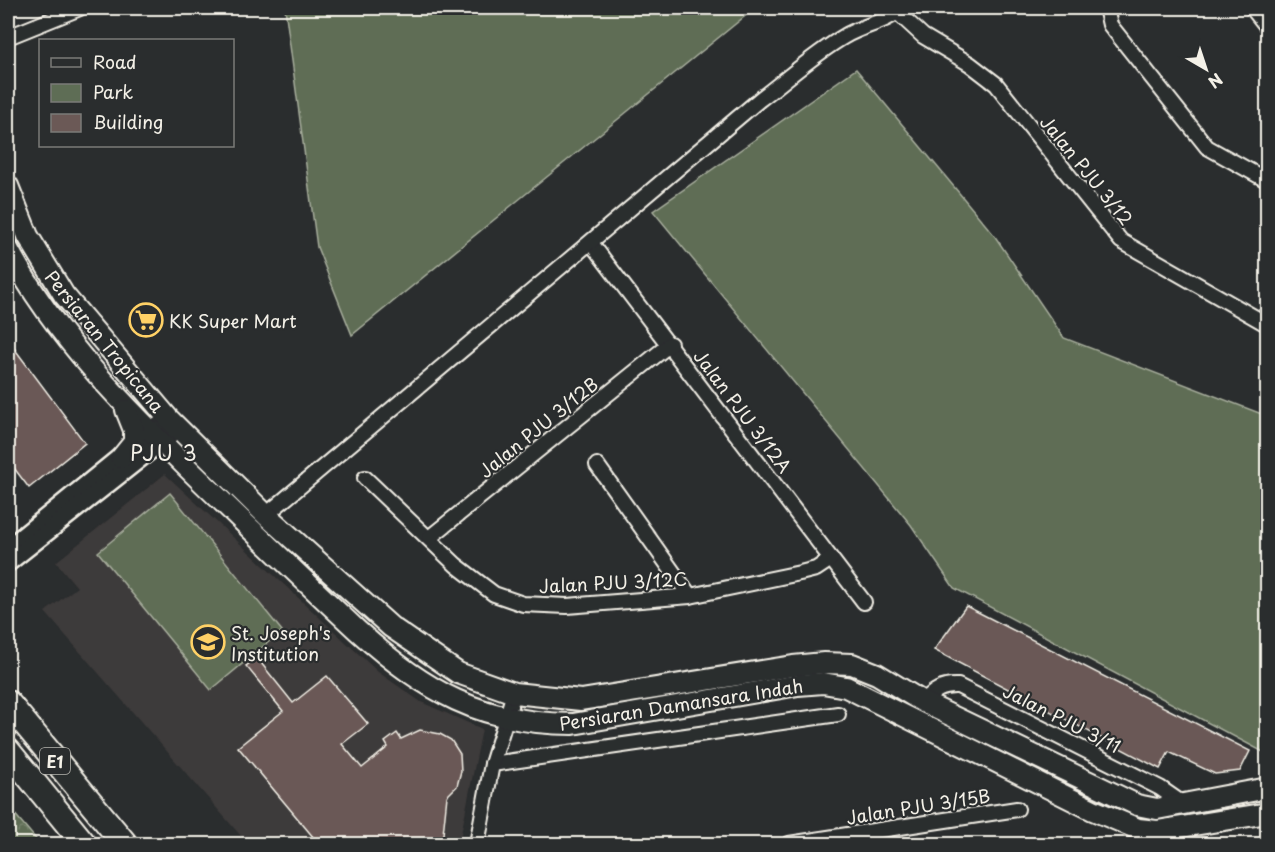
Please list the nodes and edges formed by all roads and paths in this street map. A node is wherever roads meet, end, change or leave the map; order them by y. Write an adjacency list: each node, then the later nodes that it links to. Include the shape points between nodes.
1 (80, 8): 5 (street)
2 (1106, 8): 8 (street, via 1110,25 1207,147)
3 (1252, 8): 6 (street)
4 (900, 10): 10 (street, via 857,29 808,62 664,178); 12 (street, Jalan PJU 3/12, via 923,36 996,84 1121,242)
5 (59, 12): 7 (street)
6 (1268, 28)
7 (8, 37)
8 (1268, 181)
9 (8, 186): 15 (main road, Persiaran Tropicana, via 28,236 64,295)
10 (591, 243): 13 (street, Jalan PJU 3/12A); 20 (street)
11 (8, 249): 14 (main road, Persiaran Tropicana, via 32,292)
12 (1268, 325)
13 (669, 344): 21 (street, Jalan PJU 3/12B); 23 (street, Jalan PJU 3/12A)
14 (124, 405): 16 (main road, Persiaran Tropicana); 17 (main road, via 134,430 134,442)
15 (173, 423): 16 (street); 20 (main road, Persiaran Damansara Indah)
16 (156, 438): 17 (street); 24 (street); 31 (main road, Persiaran Damansara Indah, via 387,658 441,694)
17 (121, 458): 22 (street)
18 (597, 465): 25 (street)
19 (365, 478): 21 (street, Jalan PJU 3/12C)
20 (266, 515): 27 (main road, Persiaran Damansara Indah, via 391,627 458,673)
21 (429, 538): 25 (street, Jalan PJU 3/12C, via 494,594 523,604 567,606)
22 (8, 548)
23 (831, 560): 25 (street, Jalan PJU 3/12C, via 816,569); 26 (street, Jalan PJU 3/12A)
24 (8, 563)
25 (690, 596)
26 (864, 602)
27 (514, 693): 28 (main road, Persiaran Damansara Indah, via 581,700 824,663 852,664); 31 (street)
28 (923, 702): 35 (main road, Persiaran Damansara Indah, via 1117,797 1157,809); 35 (street, Jalan PJU 3/11, via 947,685 958,686 1160,788)
29 (8, 703): 39 (highway, E1)
30 (838, 714): 33 (street)
31 (505, 718): 33 (street); 37 (main road, Persiaran Damansara Indah, via 537,724 573,724 823,683 872,697 1092,810 1138,829 1157,831)
32 (8, 751): 38 (highway, E1)
33 (492, 764): 40 (street)
34 (1268, 788): 35 (main road, Persiaran Damansara Indah)
35 (1183, 804)
36 (1017, 809): 41 (street, Jalan PJU 3/15B)
37 (1268, 813)
38 (84, 844)
39 (125, 844)
40 (477, 844)
41 (789, 844)

